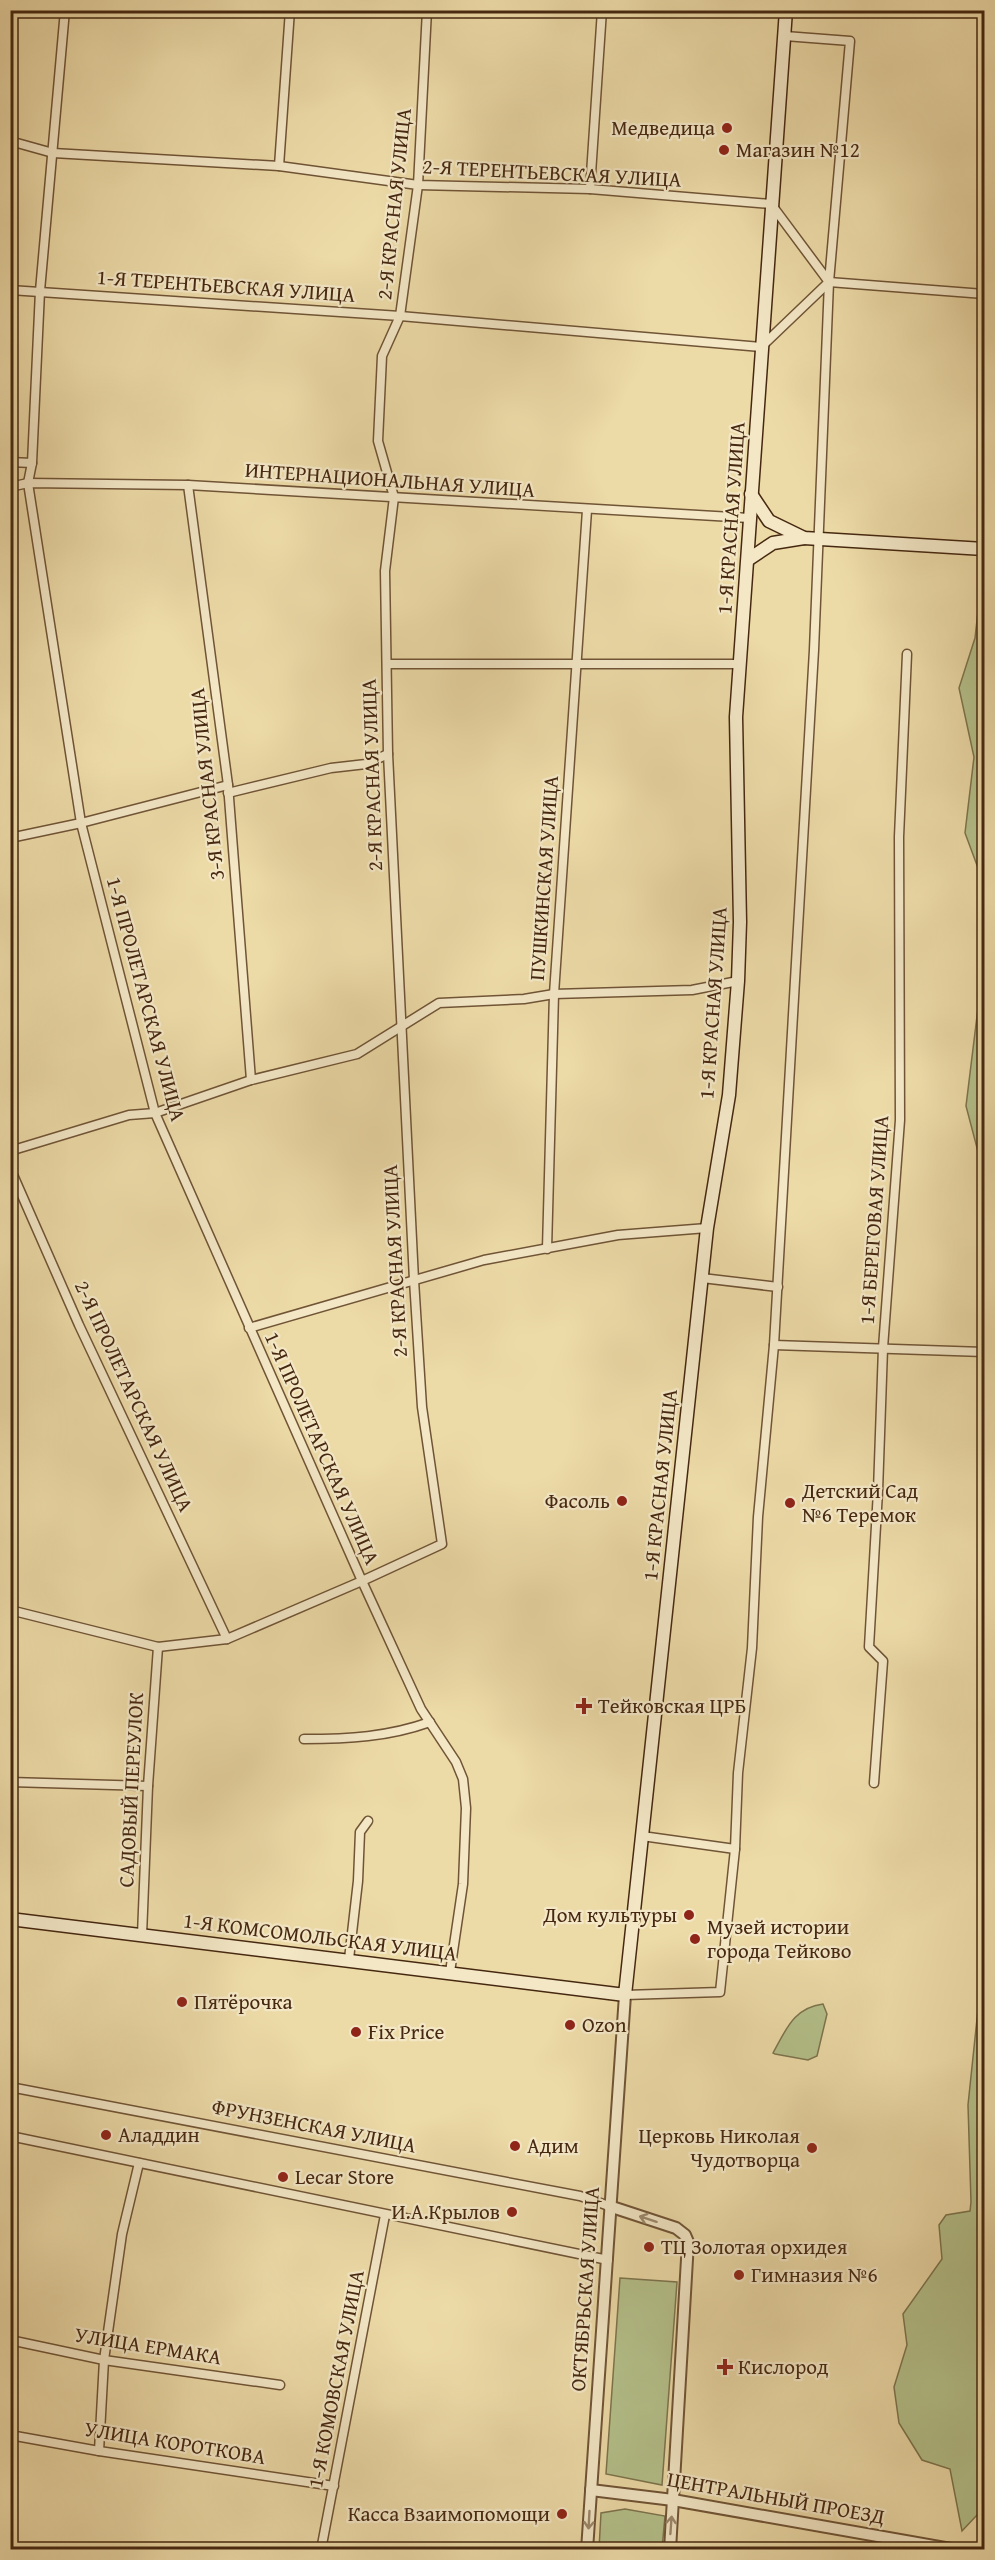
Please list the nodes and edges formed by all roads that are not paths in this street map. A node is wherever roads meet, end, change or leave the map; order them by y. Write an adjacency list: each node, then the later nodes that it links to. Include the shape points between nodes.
1 (64, 10): 8 (street, 1-Я ПРОЛЕТАРСКАЯ УЛИЦА)
2 (290, 10): 9 (street)
3 (427, 10): 10 (street, 2-Я КРАСНАЯ УЛИЦА)
4 (602, 10): 11 (street)
5 (786, 10): 6 (main road, 1-Я КРАСНАЯ УЛИЦА)
6 (785, 36): 12 (main road, 1-Я КРАСНАЯ УЛИЦА); 13 (street, via 850,41)
7 (10, 141): 8 (street, 2-Я ТЕРЕНТЬЕВСКАЯ УЛИЦА)
8 (53, 153): 9 (street, 2-Я ТЕРЕНТЬЕВСКАЯ УЛИЦА); 15 (street, 1-Я ПРОЛЕТАРСКАЯ УЛИЦА)
9 (279, 166): 10 (street, 2-Я ТЕРЕНТЬЕВСКАЯ УЛИЦА)
10 (418, 185): 11 (street, 2-Я ТЕРЕНТЬЕВСКАЯ УЛИЦА); 17 (street, 2-Я КРАСНАЯ УЛИЦА)
11 (590, 189): 12 (street, 2-Я ТЕРЕНТЬЕВСКАЯ УЛИЦА)
12 (771, 204): 13 (street); 18 (main road, 1-Я КРАСНАЯ УЛИЦА)
13 (829, 282): 16 (street); 18 (street); 29 (street)
14 (10, 290): 15 (street, 1-Я ТЕРЕНТЬЕВСКАЯ УЛИЦА)
15 (40, 291): 17 (street, 1-Я ТЕРЕНТЬЕВСКАЯ УЛИЦА); 20 (street, 1-Я ПРОЛЕТАРСКАЯ УЛИЦА)
16 (984, 294)
17 (400, 316): 18 (street, 1-Я ТЕРЕНТЬЕВСКАЯ УЛИЦА); 25 (street, 2-Я КРАСНАЯ УЛИЦА, via 382,356 378,441)
18 (761, 347): 24 (main road, 1-Я КРАСНАЯ УЛИЦА)
19 (10, 462): 20 (street)
20 (32, 463): 21 (street, 1-Я ПРОЛЕТАРСКАЯ УЛИЦА)
21 (28, 483): 22 (street, ИНТЕРНАЦИОНАЛЬНАЯ УЛИЦА); 23 (street); 38 (street, 1-Я ПРОЛЕТАРСКАЯ УЛИЦА)
22 (188, 485): 25 (street, ИНТЕРНАЦИОНАЛЬНАЯ УЛИЦА); 37 (street, 3-Я КРАСНАЯ УЛИЦА)
23 (10, 487)
24 (751, 494): 27 (main road, 1-Я КРАСНАЯ УЛИЦА); 28 (main road, via 770,521)
25 (394, 497): 26 (street, ИНТЕРНАЦИОНАЛЬНАЯ УЛИЦА); 33 (street, 2-Я КРАСНАЯ УЛИЦА, via 385,571)
26 (587, 510): 27 (street, ИНТЕРНАЦИОНАЛЬНАЯ УЛИЦА); 34 (street, ПУШКИНСКАЯ УЛИЦА)
27 (750, 518): 31 (main road, 1-Я КРАСНАЯ УЛИЦА)
28 (804, 538): 29 (main road); 31 (main road, via 773,543)
29 (817, 538): 30 (main road); 51 (street)
30 (984, 549)
31 (749, 559): 35 (main road, 1-Я КРАСНАЯ УЛИЦА)
32 (907, 654): 54 (street, 1-Я БЕРЕГОВАЯ УЛИЦА, via 899,837 900,1120)
33 (387, 664): 34 (street); 36 (street, 2-Я КРАСНАЯ УЛИЦА)
34 (576, 664): 35 (street); 41 (street, ПУШКИНСКАЯ УЛИЦА)
35 (740, 664): 40 (main road, 1-Я КРАСНАЯ УЛИЦА, via 735,717)
36 (388, 754): 37 (street, via 366,764); 42 (street, 2-Я КРАСНАЯ УЛИЦА)
37 (228, 789): 38 (street); 43 (street, 3-Я КРАСНАЯ УЛИЦА)
38 (81, 822): 39 (street); 44 (street, 1-Я ПРОЛЕТАРСКАЯ УЛИЦА)
39 (10, 838)
40 (738, 981): 41 (street, via 692,990); 47 (main road, 1-Я КРАСНАЯ УЛИЦА, via 729,1095)
41 (554, 994): 42 (street, via 439,1003); 48 (street, ПУШКИНСКАЯ УЛИЦА)
42 (400, 1025): 43 (street, via 357,1054); 50 (street, 2-Я КРАСНАЯ УЛИЦА)
43 (252, 1080): 44 (street)
44 (155, 1113): 45 (street, via 129,1115); 52 (street, 1-Я ПРОЛЕТАРСКАЯ УЛИЦА)
45 (10, 1151)
46 (10, 1168): 58 (street, 2-Я ПРОЛЕТАРСКАЯ УЛИЦА, via 79,1325)
47 (707, 1228): 48 (street, via 618,1235); 49 (main road, 1-Я КРАСНАЯ УЛИЦА)
48 (547, 1249): 50 (street, via 484,1260)
49 (702, 1278): 51 (street); 66 (main road, 1-Я КРАСНАЯ УЛИЦА)
50 (414, 1280): 52 (street); 56 (street, 2-Я КРАСНАЯ УЛИЦА, via 422,1407 442,1544)
51 (778, 1287): 53 (street)
52 (249, 1328): 56 (street, 1-Я ПРОЛЕТАРСКАЯ УЛИЦА)
53 (774, 1345): 54 (street); 67 (street)
54 (883, 1348): 55 (street); 63 (street, 1-Я БЕРЕГОВАЯ УЛИЦА, via 869,1647 883,1661)
55 (984, 1352)
56 (362, 1581): 58 (street); 60 (street, 1-Я ПРОЛЕТАРСКАЯ УЛИЦА)
57 (10, 1610): 59 (street)
58 (227, 1639): 59 (street)
59 (158, 1647): 64 (street, САДОВЫЙ ПЕРЕУЛОК)
60 (430, 1722): 61 (street, via 404,1731 355,1739); 71 (street, 1-Я ПРОЛЕТАРСКАЯ УЛИЦА, via 456,1762 463,1779 466,1808 463,1884)
61 (304, 1739)
62 (10, 1782): 64 (street)
63 (874, 1783)
64 (148, 1786): 69 (street, САДОВЫЙ ПЕРЕУЛОК)
65 (368, 1821): 70 (street, via 360,1832)
66 (642, 1836): 67 (street); 72 (main road, 1-Я КРАСНАЯ УЛИЦА)
67 (735, 1849): 72 (street, via 720,1992)
68 (10, 1918): 69 (main road, 1-Я КОМСОМОЛЬСКАЯ УЛИЦА)
69 (142, 1935): 70 (main road, 1-Я КОМСОМОЛЬСКАЯ УЛИЦА)
70 (349, 1959): 71 (main road, 1-Я КОМСОМОЛЬСКАЯ УЛИЦА)
71 (450, 1972): 72 (main road, 1-Я КОМСОМОЛЬСКАЯ УЛИЦА)
72 (625, 1995): 76 (street, ОКТЯБРЬСКАЯ УЛИЦА)
73 (10, 2086): 76 (street, ФРУНЗЕНСКАЯ УЛИЦА, via 580,2196)
74 (10, 2136): 75 (street)
75 (139, 2163): 77 (street); 80 (street, via 122,2234)
76 (609, 2206): 78 (street, ОКТЯБРЬСКАЯ УЛИЦА); 86 (street, one-way to 76, via 688,2242 676,2228)
77 (385, 2215): 78 (street); 84 (street, 1-Я КОМОВСКАЯ УЛИЦА)
78 (608, 2260): 85 (street, ОКТЯБРЬСКАЯ УЛИЦА)
79 (10, 2340): 80 (street, УЛИЦА ЕРМАКА)
80 (104, 2360): 81 (street, УЛИЦА ЕРМАКА); 83 (street)
81 (280, 2385)
82 (10, 2435): 83 (street, УЛИЦА КОРОТКОВА)
83 (99, 2451): 84 (street, УЛИЦА КОРОТКОВА)
84 (334, 2486): 88 (street, 1-Я КОМОВСКАЯ УЛИЦА)
85 (591, 2490): 86 (street, ЦЕНТРАЛЬНЫЙ ПРОЕЗД); 89 (street, ОКТЯБРЬСКАЯ УЛИЦА, one-way to 89)
86 (673, 2500): 87 (street, ЦЕНТРАЛЬНЫЙ ПРОЕЗД); 90 (street, one-way to 86)
87 (956, 2549)
88 (321, 2550)
89 (587, 2550)
90 (670, 2550)

